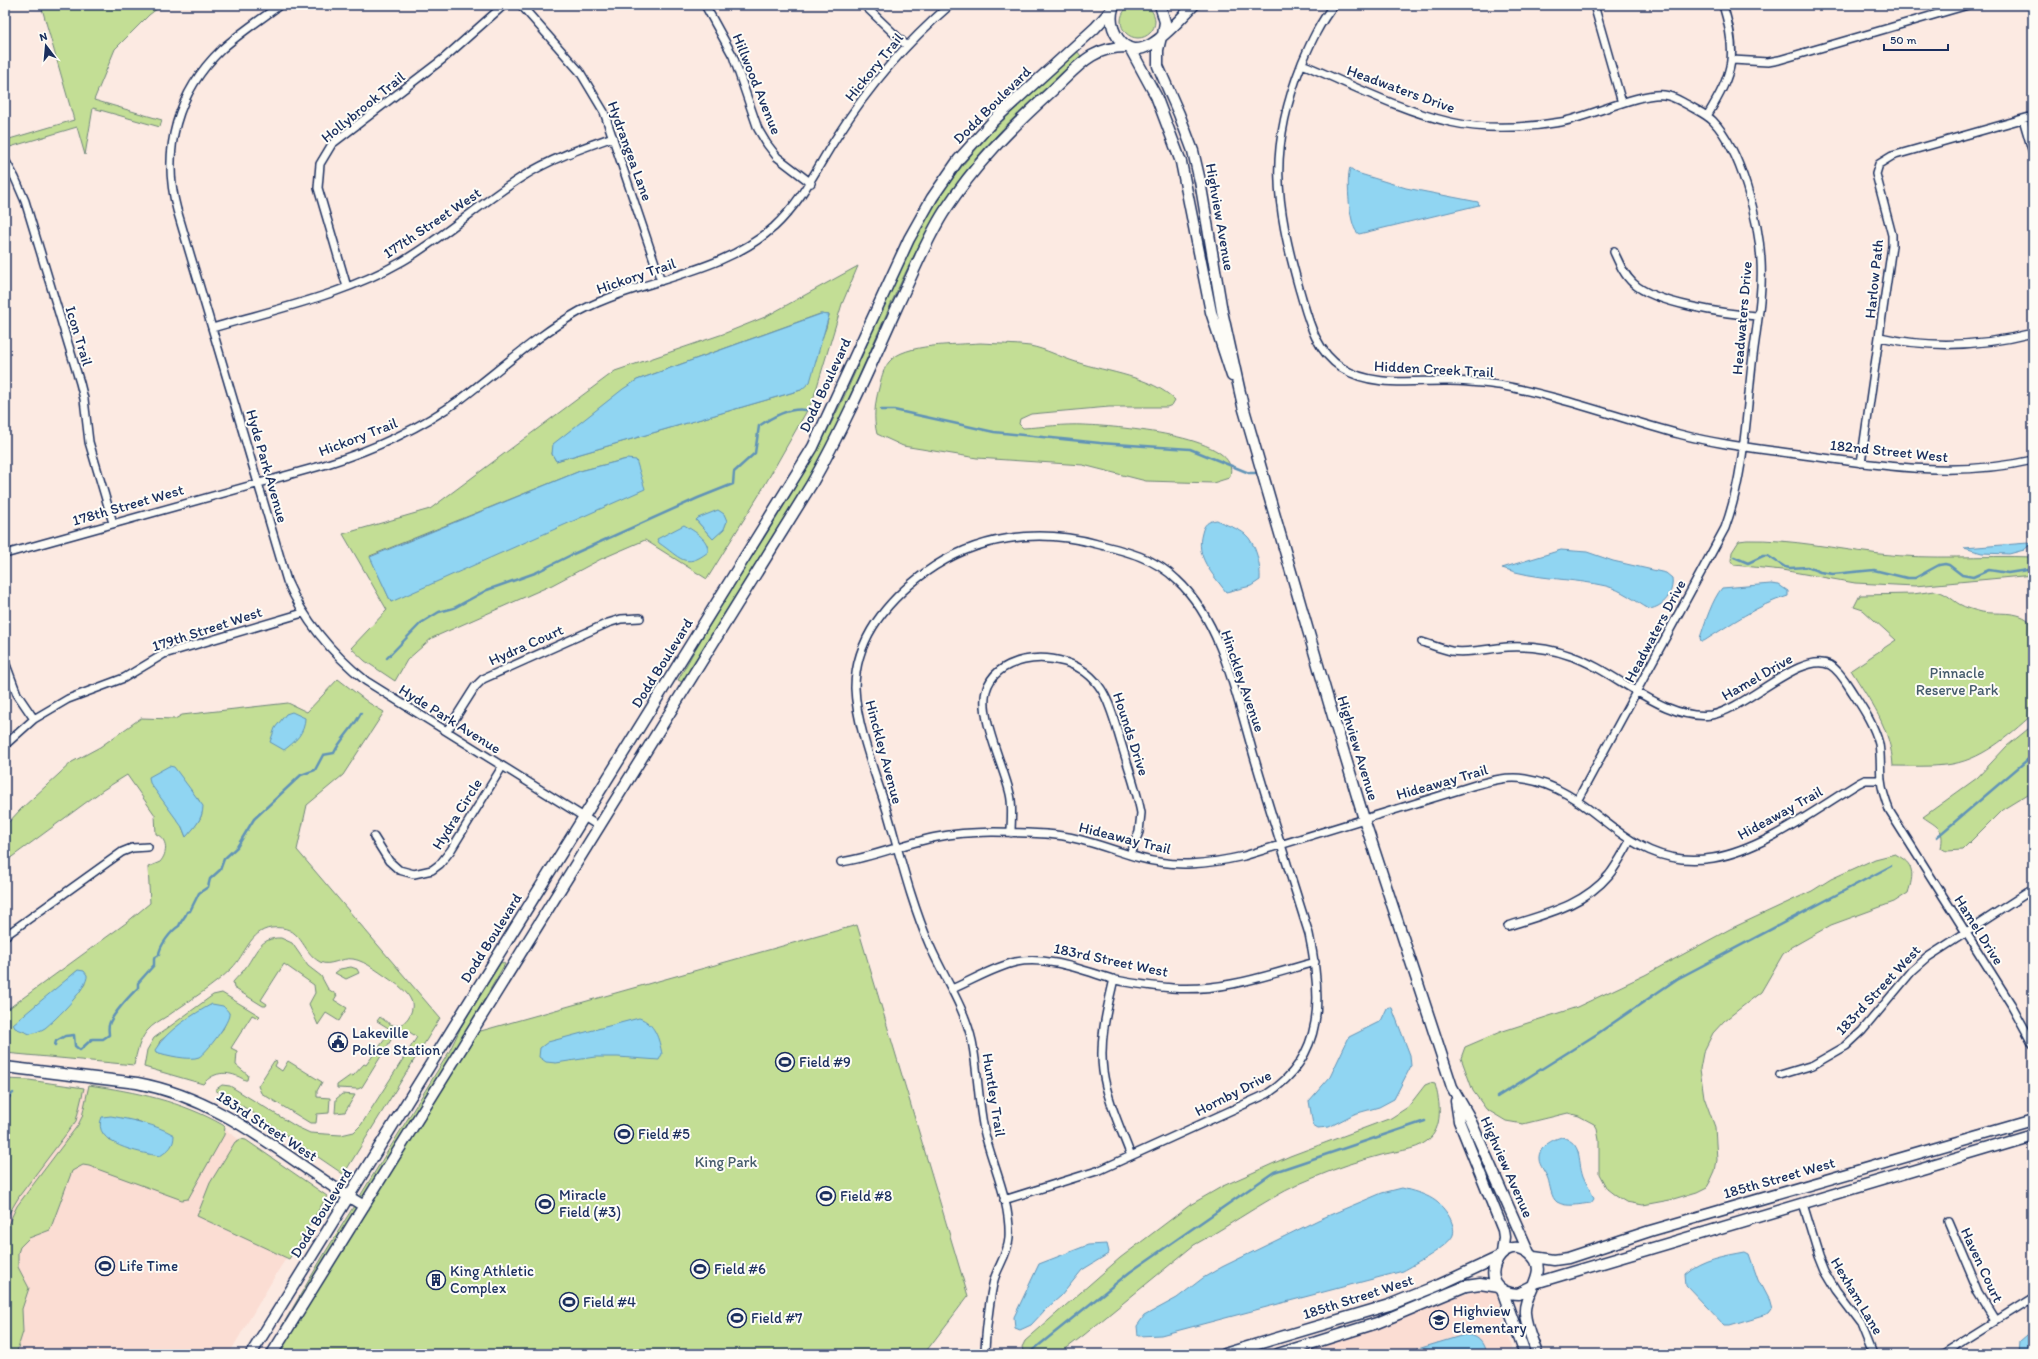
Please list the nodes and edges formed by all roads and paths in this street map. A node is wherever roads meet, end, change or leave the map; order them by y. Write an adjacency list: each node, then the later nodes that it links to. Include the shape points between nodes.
1 (280, 5): 31 (street, Hyde Park Avenue, via 223,49 199,74 187,95 174,128 170,163 173,198)
2 (504, 5): 29 (street, Hollybrook Trail, via 438,64 338,140 323,157 318,172 318,188)
3 (521, 5): 23 (street, Hydrangea Lane, via 580,72 604,112)
4 (705, 5): 26 (street, Hillwood Avenue, via 733,56 758,129 777,157)
5 (864, 5): 15 (street)
6 (950, 5): 15 (street, Hickory Trail)
7 (1160, 5): 14 (street, Highview Avenue, via 1166,22)
8 (1194, 5): 14 (street)
9 (1334, 5): 18 (street, Hidden Creek Trail, via 1308,47)
10 (1594, 5): 19 (street)
11 (1723, 5): 17 (street, via 1731,35)
12 (1968, 5): 17 (street, via 1779,60)
13 (1114, 6): 16 (street, Highview Avenue, via 1111,18 1114,31 1118,39); 52 (street, Dodd Boulevard, via 1095,28 994,120 959,158 943,181 909,239 813,447)
14 (1162, 36): 16 (street, Dodd Boulevard, via 1150,46); 34 (street, Highview Avenue, via 1158,50 1158,66 1193,151 1222,310)
15 (906, 46): 26 (street, Hickory Trail, via 858,105)
16 (1129, 48): 34 (street, Highview Avenue, via 1156,96 1181,162 1211,312 1224,357); 54 (street, Dodd Boulevard, via 1108,48 1086,60 998,141 943,213 920,256 836,441)
17 (1732, 60): 20 (street, via 1724,87)
18 (1302, 64): 19 (street, Headwaters Drive, via 1399,105 1461,124 1547,124 1578,118); 35 (street, Hidden Creek Trail, via 1285,114 1281,137 1281,208 1286,237 1310,325 1321,348 1334,362 1350,373 1369,379 1476,382 1512,388 1684,436)
19 (1622, 103): 20 (street, Headwaters Drive, via 1665,95)
20 (1707, 116): 30 (street, Headwaters Drive, via 1726,138 1736,156 1755,220 1762,276)
21 (2033, 116): 22 (street, Harlow Path)
22 (2023, 119): 24 (street); 33 (street, Harlow Path, via 1892,156 1879,164 1876,181 1890,226 1892,246)
23 (614, 137): 28 (street, Hydrangea Lane); 29 (street, 177th Street West, via 543,165 502,191 429,245)
24 (2033, 153)
25 (5, 162): 39 (street, Icon Trail, via 16,178 25,201 80,383 89,442)
26 (811, 183): 28 (street, Hickory Trail, via 794,206 758,239 724,259)
27 (1614, 252): 30 (street, via 1628,277 1645,292 1709,311)
28 (661, 281): 38 (street, Hickory Trail, via 598,302 570,317 447,408 394,439 344,459)
29 (348, 287): 31 (street, 177th Street West)
30 (1757, 316): 35 (street, Headwaters Drive)
31 (212, 328): 38 (street, Hyde Park Avenue)
32 (2033, 333): 33 (street, via 1990,343 1958,346 1918,344)
33 (1880, 337): 37 (street, Harlow Path)
34 (1243, 406): 53 (street, Highview Avenue)
35 (1742, 447): 37 (street, 182nd Street West); 45 (street, Headwaters Drive, via 1735,497 1725,528)
36 (2033, 460): 37 (street, 182nd Street West, via 2008,465 1947,470)
37 (1861, 463)
38 (258, 482): 39 (street, 178th Street West); 41 (street, Hyde Park Avenue, via 282,567)
39 (113, 523): 40 (street, 178th Street West)
40 (5, 554)
41 (303, 613): 46 (street, 179th Street West, via 164,654 124,678 68,699); 47 (street, Hyde Park Avenue, via 322,641 355,672)
42 (640, 618): 47 (street, Hydra Court, via 608,623 483,679 475,687)
43 (1422, 642): 45 (street, Hamel Drive, via 1451,651 1515,647 1560,652 1593,664)
44 (5, 662): 46 (street, via 16,694)
45 (1638, 691): 50 (street, Hamel Drive, via 1680,713 1712,714 1732,708 1802,665 1816,662 1830,664 1865,710 1874,729 1880,751); 51 (street, Headwaters Drive)
46 (34, 719): 48 (street, 179th Street West)
47 (447, 731): 49 (street, Hyde Park Avenue)
48 (5, 744)
49 (502, 767): 52 (street, Hyde Park Avenue); 56 (street, Hydra Circle, via 451,850 432,870 414,874 399,870 389,861)
50 (1881, 780): 57 (street, Hideaway Trail, via 1865,780 1773,835 1724,856 1701,859 1669,857 1648,851); 65 (street, Hamel Drive, via 1890,812)
51 (1577, 801): 53 (street, Hideaway Trail, via 1544,784 1524,779 1503,779); 57 (street, Hideaway Trail)
52 (584, 817): 54 (street, Hyde Park Avenue); 77 (street, Dodd Boulevard)
53 (1364, 819): 58 (street, Hideaway Trail); 73 (street, Highview Avenue)
54 (600, 826): 80 (street, Dodd Boulevard)
55 (1011, 833): 60 (street, Hideaway Trail, via 974,832 948,835); 61 (street, Hideaway Trail, via 1081,839); 61 (street, Hounds Drive, via 1011,796 985,711 986,691 992,677 1008,665 1034,658 1054,659 1086,672 1099,684 1108,702 1141,813 1139,832)
56 (374, 837)
57 (1630, 841): 64 (street, via 1609,875 1587,896 1570,905)
58 (1281, 845): 60 (street, Hinckley Avenue, via 1220,647 1206,617 1190,594 1175,577 1139,556 1082,540 1037,536 1007,538 979,545 933,567 906,588 888,607 866,640 857,671 857,707); 61 (street, Hideaway Trail, via 1222,861 1191,864 1161,862); 67 (street, Hornby Drive, via 1309,934)
59 (148, 848): 66 (street, via 132,848 122,852)
60 (898, 848): 62 (street, Hideaway Trail); 69 (street, Huntley Trail, via 914,906 931,949)
61 (1130, 855)
62 (841, 862)
63 (2033, 889): 65 (street, 183rd Street West)
64 (1508, 926)
65 (1965, 932): 70 (street, Hamel Drive); 72 (street, 183rd Street West, via 1918,964 1862,1032 1846,1046 1813,1066)
66 (5, 936)
67 (1315, 962): 68 (street, 183rd Street West, via 1236,984 1211,988 1173,988); 76 (street, Hornby Drive, via 1317,1018 1306,1051 1287,1078 1267,1094)
68 (1114, 979): 69 (street, 183rd Street West, via 1061,964 1018,962); 76 (street, via 1103,1038 1103,1072)
69 (952, 989): 78 (street, Huntley Trail, via 971,1036 985,1132)
70 (2033, 1044)
71 (5, 1066): 77 (street, 183rd Street West, via 137,1083 182,1094 227,1115)
72 (1780, 1075)
73 (1456, 1095): 82 (street, Highview Avenue, via 1468,1115); 83 (street, Highview Avenue, via 1459,1121 1503,1230)
74 (2033, 1120): 82 (street, 185th Street West, via 1650,1231 1568,1258 1554,1260)
75 (2033, 1135): 79 (street)
76 (1131, 1156): 78 (street, Hornby Drive, via 1100,1170)
77 (350, 1198): 80 (street, 183rd Street West); 88 (street, Dodd Boulevard)
78 (1004, 1200): 90 (street, Huntley Trail, via 1009,1221 1008,1246 994,1281)
79 (1803, 1204): 84 (street); 95 (street, Hexham Lane, via 1823,1267 1832,1284 1862,1324)
80 (364, 1206): 89 (street, Dodd Boulevard)
81 (1948, 1221): 87 (street, Haven Court, via 1976,1288)
82 (1531, 1255): 83 (street, via 1512,1249); 84 (street, Highview Avenue, via 1538,1270)
83 (1500, 1256): 85 (street, Highview Avenue, via 1493,1273); 91 (street, 185th Street West, via 1389,1305)
84 (1533, 1285): 85 (street, via 1518,1294); 94 (street, Highview Avenue, via 1526,1301 1525,1313)
85 (1501, 1288): 92 (street, 185th Street West, via 1480,1284 1466,1286 1377,1323); 93 (street, Highview Avenue)
86 (2033, 1297): 87 (street)
87 (1994, 1320): 96 (street)
88 (251, 1354)
89 (272, 1354)
90 (986, 1354)
91 (1224, 1354)
92 (1278, 1354)
93 (1525, 1354)
94 (1537, 1354)
95 (1874, 1354)
96 (1942, 1354)

